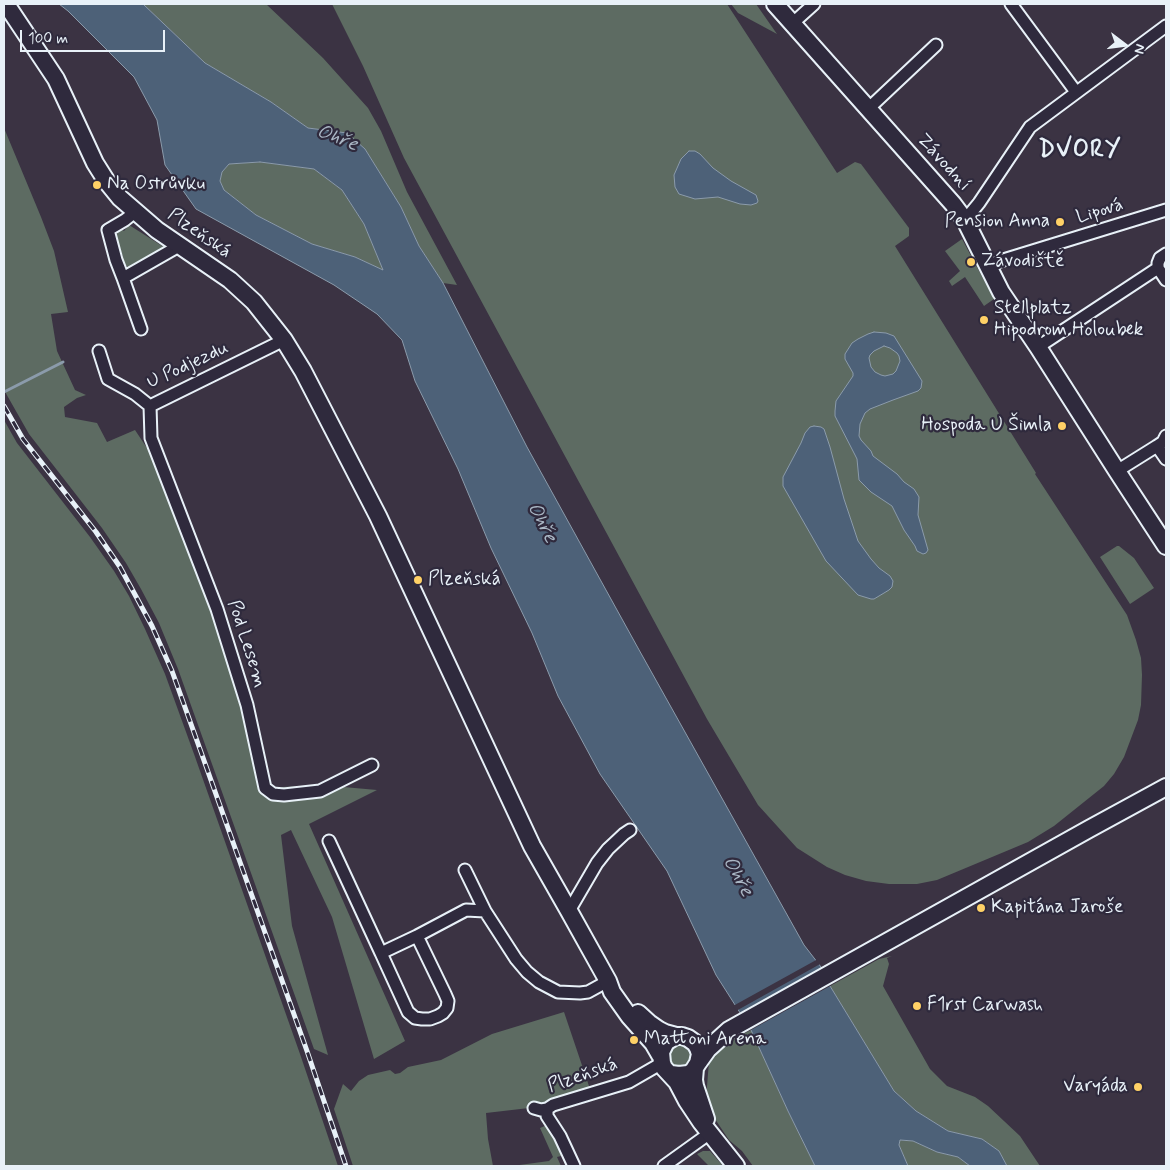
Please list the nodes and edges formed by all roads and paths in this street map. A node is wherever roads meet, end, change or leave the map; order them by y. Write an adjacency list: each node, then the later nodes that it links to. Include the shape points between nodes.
1 (6, 4): 11 (street, Plzeňská, via 56,80 101,174)
2 (775, 4): 5 (street, Závodní)
3 (814, 4): 5 (street)
4 (1011, 4): 8 (street)
5 (793, 23): 9 (street, Závodní)
6 (1166, 26): 8 (street)
7 (936, 45): 9 (street)
8 (1076, 92): 12 (street, via 1030,127 980,203)
9 (868, 108): 12 (street, Závodní)
10 (1166, 210): 15 (street, Lipová)
11 (136, 212): 13 (street, Plzeňská); 17 (street, via 108,230)
12 (965, 220): 15 (street, Závodní)
13 (179, 246): 17 (street); 20 (street, Plzeňská, via 230,280 254,302)
14 (1166, 254): 16 (street, via 1160,258)
15 (987, 264): 21 (street, Závodní, via 1001,292)
16 (1158, 268): 18 (street); 21 (street)
17 (123, 278): 19 (street)
18 (1166, 280)
19 (141, 329)
20 (284, 340): 23 (street, U Podjezdu); 35 (street, Plzeňská, via 378,516 532,846)
21 (1038, 347): 27 (street, Závodní)
22 (100, 351): 23 (street, U Podjezdu, via 108,379)
23 (150, 406): 29 (street, Pod Lesem, via 151,438 217,609 247,705 266,788 273,794 284,795 320,791)
24 (1166, 436): 25 (street)
25 (1158, 446): 26 (street); 27 (street)
26 (1166, 459)
27 (1116, 471): 28 (street, Závodní)
28 (1166, 546)
29 (372, 765)
30 (1166, 787): 39 (street)
31 (630, 830): 35 (street, via 597,862)
32 (329, 841): 37 (street)
33 (465, 870): 34 (street)
34 (485, 911): 36 (street, via 466,910); 38 (street, via 516,959 539,982 558,992 580,993)
35 (569, 911): 38 (street, Plzeňská)
36 (417, 936): 37 (street); 37 (street, via 448,1001 447,1008 438,1016 422,1019 408,1012)
37 (381, 953)
38 (608, 981): 40 (street, Plzeňská, via 649,1024 665,1034); 41 (street, Plzeňská, via 628,1016 653,1042)
39 (729, 1030): 40 (street, via 698,1038); 42 (street, via 708,1049)
40 (682, 1037): 41 (street, via 666,1042 661,1049); 42 (street, via 698,1048 700,1054)
41 (664, 1064): 42 (street, via 679,1076); 44 (street, Plzeňská, via 629,1082); 45 (street)
42 (696, 1066): 45 (street, via 695,1086)
43 (534, 1108): 44 (street)
44 (547, 1109): 46 (street, Plzeňská, via 547,1116)
45 (710, 1133): 47 (street); 48 (street)
46 (574, 1166)
47 (664, 1166)
48 (736, 1166)

